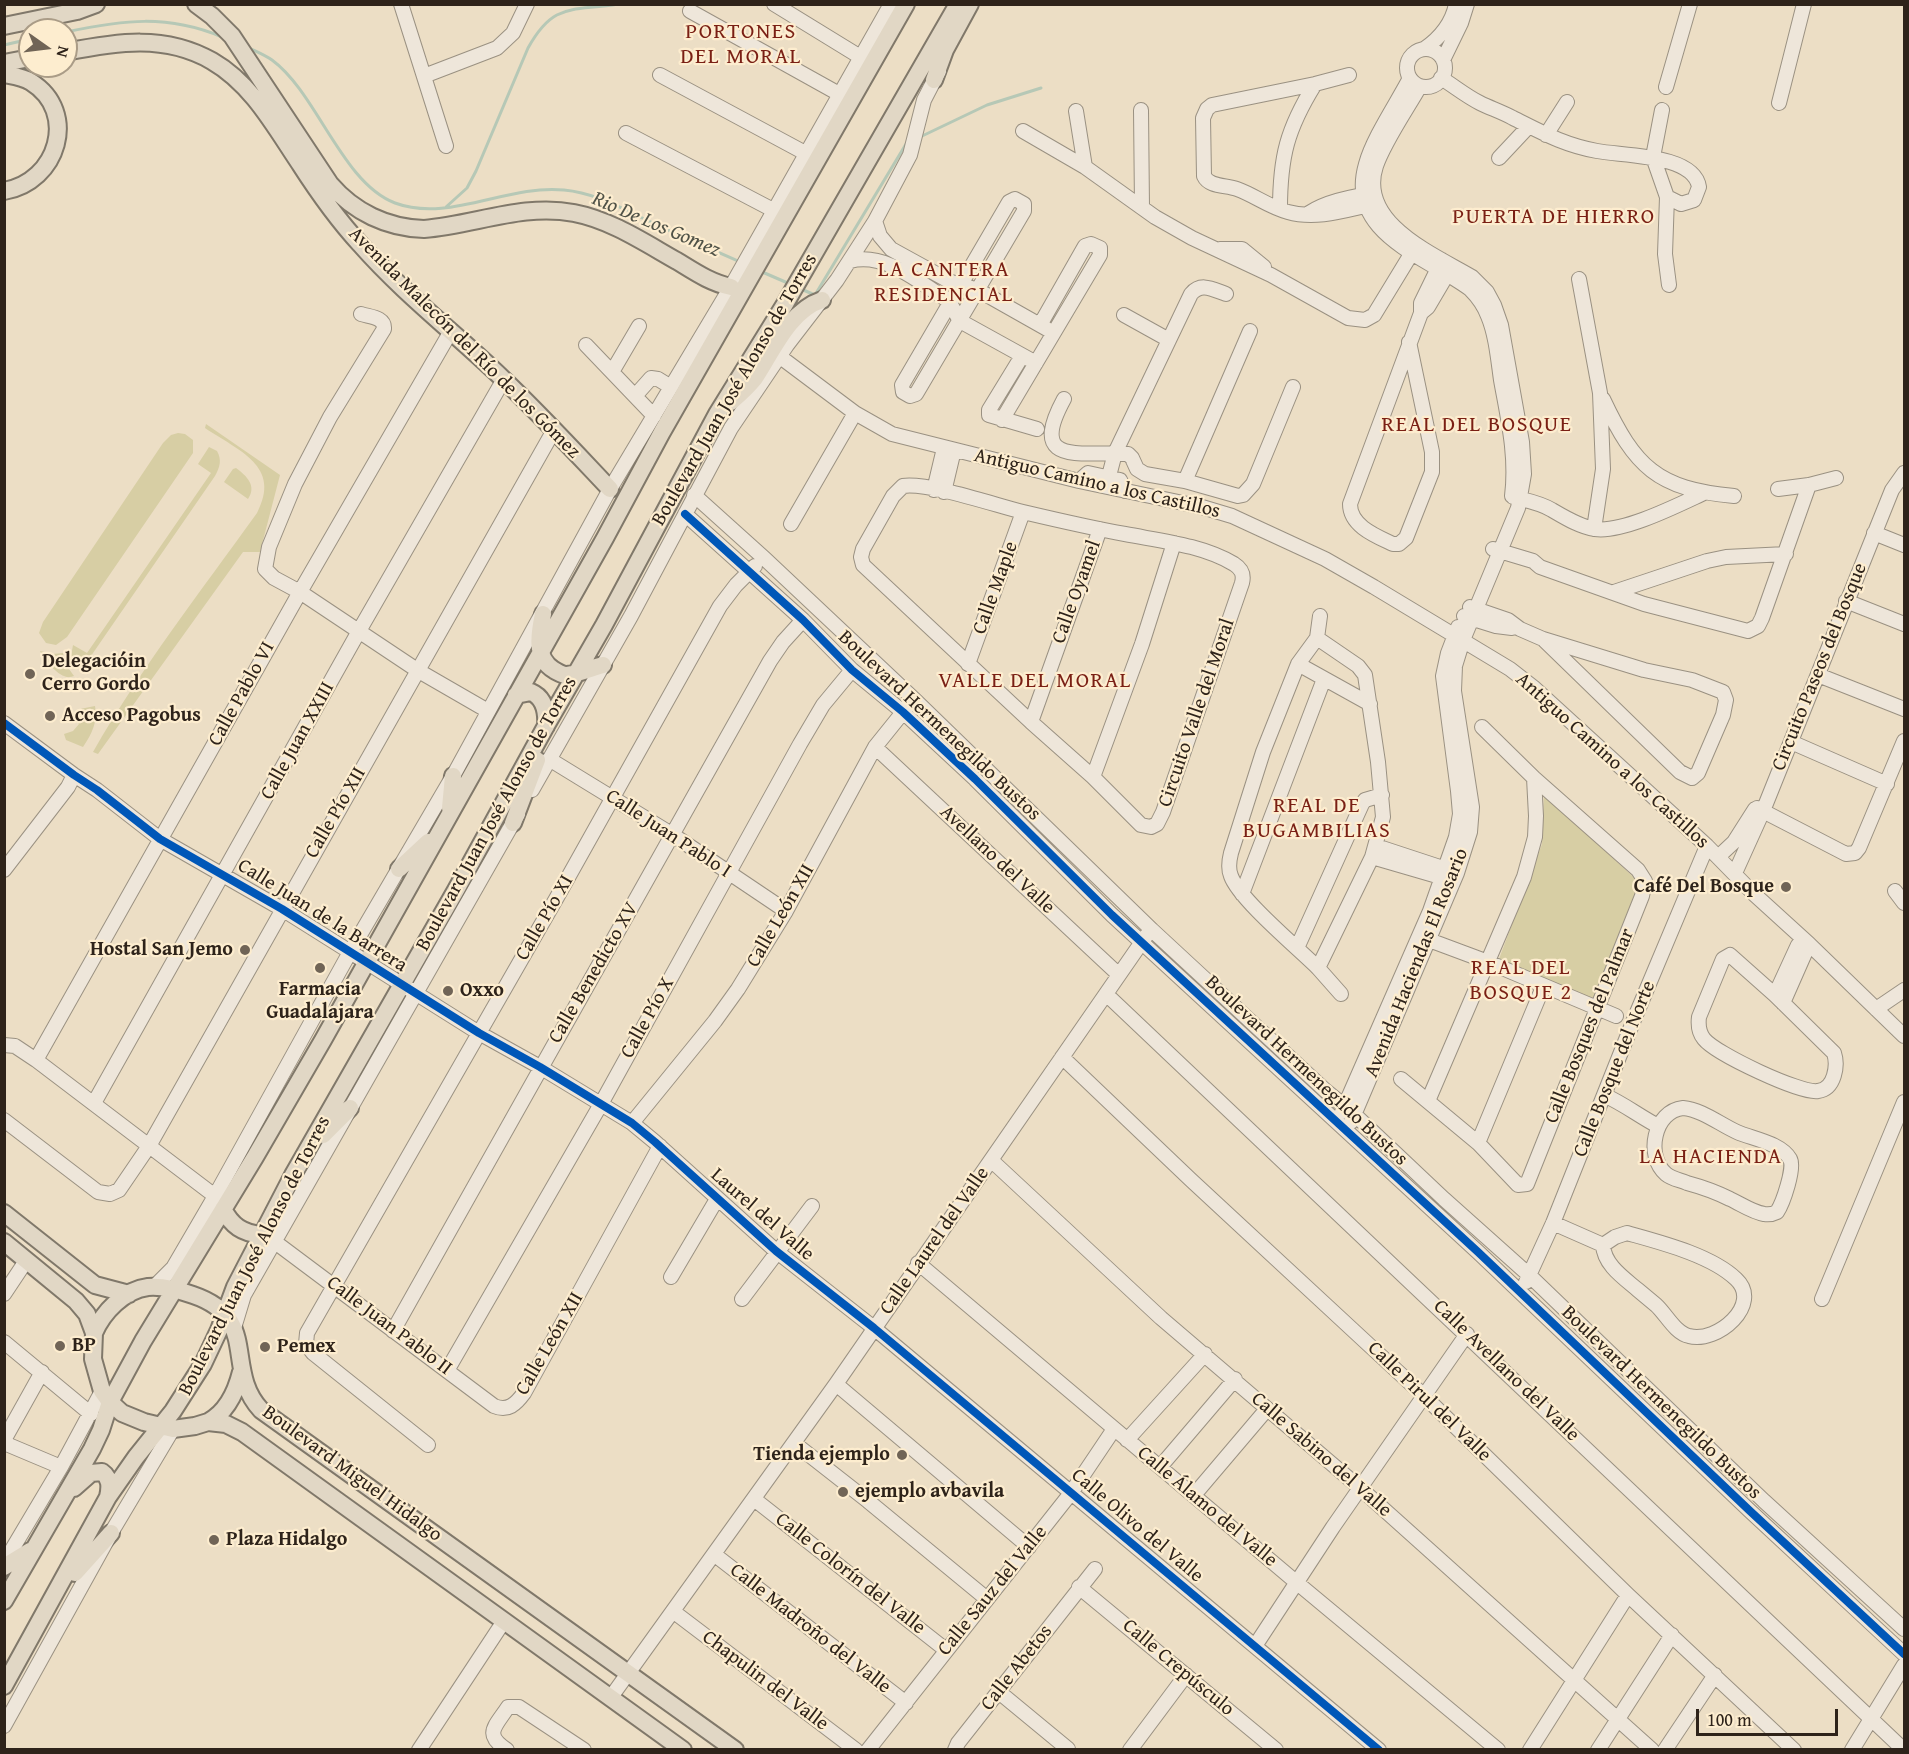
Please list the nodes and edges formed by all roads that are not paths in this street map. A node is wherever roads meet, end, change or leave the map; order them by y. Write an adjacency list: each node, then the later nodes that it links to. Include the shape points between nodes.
1 (75, 4): 17 (main road)
2 (96, 4): 17 (main road)
3 (196, 4): 59 (main road, Avenida Malecón del Río de los Gómez, via 225,27 240,46 340,196 365,214 410,229 424,229 533,210 576,213 616,228)
4 (401, 4): 25 (street)
5 (527, 4): 25 (street, via 513,33 497,48)
6 (774, 4): 20 (street)
7 (891, 4): 20 (street, Boulevard Juan José Alonso de Torres)
8 (906, 4): 53 (main road, Boulevard Juan José Alonso de Torres)
9 (957, 4): 86 (main road, Boulevard Juan José Alonso de Torres)
10 (970, 4): 26 (main road)
11 (978, 4): 26 (street, Boulevard Juan José Alonso de Torres)
12 (1456, 4): 18 (street, via 1446,28)
13 (1467, 4): 21 (street)
14 (1690, 4): 29 (street)
15 (1804, 4): 32 (street)
16 (690, 11): 30 (street)
17 (42, 18)
18 (1424, 49): 21 (street, via 1435,52); 27 (street, via 1409,59 1407,66)
19 (78, 50): 69 (main road, Avenida Malecón del Río de los Gómez, via 125,42 166,43 189,50 230,73 265,112 342,224 382,268)
20 (862, 57): 30 (street, Boulevard Juan José Alonso de Torres)
21 (1443, 68): 27 (street, via 1432,86); 36 (street, via 1480,103)
22 (4, 74): 45 (main road, via 18,76 40,90 50,102 58,131 47,166 30,182)
23 (660, 75): 41 (street)
24 (1349, 75): 28 (street)
25 (424, 76): 40 (street)
26 (934, 80): 51 (street, Boulevard Juan José Alonso de Torres, via 924,100 910,155)
27 (1415, 82): 47 (street, via 1376,166)
28 (1315, 84): 49 (street, via 1291,128 1283,155); 49 (street, via 1212,105 1204,112 1206,180)
29 (1666, 87)
30 (841, 95): 41 (street, Boulevard Juan José Alonso de Torres)
31 (1567, 102): 39 (street)
32 (1779, 103)
33 (1141, 110): 48 (street)
34 (1662, 110): 43 (street)
35 (1076, 111): 44 (street)
36 (1529, 126): 39 (street); 42 (street)
37 (1023, 131): 44 (street)
38 (626, 133): 50 (street)
39 (1546, 135): 43 (street, via 1597,151)
40 (446, 146)
41 (807, 154): 50 (street, Boulevard Juan José Alonso de Torres)
42 (1499, 158)
43 (1653, 158): 46 (street); 46 (street, via 1682,167 1698,180 1694,200 1681,204)
44 (1085, 167): 48 (street)
45 (4, 191)
46 (1667, 197): 58 (street, via 1665,254)
47 (1370, 199): 49 (street, via 1324,205 1307,214); 52 (street, Avenida Haciendas El Rosario)
48 (1142, 207): 52 (street, via 1176,229 1348,318 1365,320 1377,311)
49 (1280, 209)
50 (775, 211): 53 (street, Boulevard Juan José Alonso de Torres)
51 (875, 221): 54 (street, Boulevard Juan José Alonso de Torres); 57 (street, via 880,236 891,249 942,278)
52 (1414, 249): 55 (street, Avenida Haciendas El Rosario)
53 (757, 253): 59 (main road, Boulevard Juan José Alonso de Torres)
54 (850, 261): 62 (street, Boulevard Juan José Alonso de Torres); 63 (street, via 867,258 883,262)
55 (1445, 267): 73 (street, via 1421,303); 106 (street, Avenida Haciendas El Rosario, via 1480,284 1501,325 1522,442 1524,474)
56 (1579, 279): 82 (street)
57 (961, 284): 60 (street); 60 (street, via 1009,202 1015,199 1024,204 1024,211); 63 (street)
58 (1669, 285)
59 (735, 289): 80 (street, Boulevard Juan José Alonso de Torres); 131 (main road, Boulevard Juan José Alonso de Torres, via 662,432)
60 (978, 290): 66 (street); 67 (street)
61 (1226, 294): 72 (street, via 1204,287 1195,289)
62 (822, 300): 75 (street, Boulevard Juan José Alonso de Torres); 86 (main road, via 796,317 754,379)
63 (950, 303): 66 (street); 66 (street, via 902,385 903,392 916,394)
64 (361, 314): 119 (street, via 381,320 383,331 330,417 295,484 267,557 265,569)
65 (1124, 315): 72 (street)
66 (960, 321): 76 (street)
67 (1040, 325): 71 (street); 71 (street, via 1085,246 1088,243 1100,248 1100,255)
68 (639, 326): 78 (street)
69 (452, 331): 79 (main road, Avenida Malecón del Río de los Gómez); 119 (street, Calle Pablo VI)
70 (1250, 331): 97 (street)
71 (1054, 333): 77 (street)
72 (1169, 340): 92 (street)
73 (1409, 342): 73 (street, via 1350,504 1356,522 1393,544 1406,538 1433,466)
74 (586, 345): 78 (street)
75 (779, 356): 85 (street, Antiguo Camino a los Castillos); 104 (street, Boulevard Juan José Alonso de Torres, via 731,428)
76 (1022, 356): 77 (street); 88 (street, via 989,410 989,415)
77 (1036, 363): 88 (street)
78 (612, 372): 83 (street)
79 (504, 379): 90 (main road, Avenida Malecón del Río de los Gómez); 127 (street, Calle Juan XXIII)
80 (671, 387): 83 (street, via 651,378); 87 (street, Boulevard Juan José Alonso de Torres)
81 (1293, 387): 97 (street, via 1253,484 1243,495 1232,496)
82 (1600, 393): 103 (street, via 1619,433 1643,465 1666,480); 111 (street, via 1603,469)
83 (635, 396): 87 (street)
84 (1064, 399): 92 (street, via 1051,429 1053,444 1069,453)
85 (855, 413): 91 (street, Antiguo Camino a los Castillos, via 892,434); 109 (street)
86 (717, 414): 137 (main road, Boulevard Juan José Alonso de Torres)
87 (654, 416): 99 (street, Boulevard Juan José Alonso de Torres)
88 (1002, 420): 89 (street)
89 (1036, 429)
90 (554, 430): 99 (main road, Avenida Malecón del Río de los Gómez); 135 (street, Calle Pío XII)
91 (949, 449): 96 (street, Antiguo Camino a los Castillos); 101 (street)
92 (1115, 453): 94 (street); 97 (street, via 1131,456 1140,472)
93 (1905, 472): 112 (street, Circuito Paseos del Bosque, via 1892,490)
94 (1109, 476): 96 (street, via 1088,473); 102 (street, via 1120,480)
95 (1836, 478): 98 (street)
96 (1079, 481): 102 (street, Antiguo Camino a los Castillos)
97 (1185, 481)
98 (1809, 485): 100 (street); 116 (street)
99 (610, 489): 123 (street, Boulevard Juan José Alonso de Torres)
100 (1778, 489)
101 (939, 491): 107 (street, Circuito Valle del Moral); 132 (street, Circuito Valle del Moral, via 906,486 895,491 863,549 861,562)
102 (1125, 491): 129 (street, Antiguo Camino a los Castillos, via 1232,516 1325,559)
103 (1704, 493): 105 (street); 111 (street, via 1618,528)
104 (694, 495): 108 (street, Boulevard Juan José Alonso de Torres); 117 (street, Boulevard Hermenegildo Bustos)
105 (1734, 496)
106 (1515, 502): 111 (street); 115 (street, Avenida Haciendas El Rosario)
107 (1023, 512): 110 (street, Circuito Valle del Moral); 132 (street, Calle Maple)
108 (685, 514): 118 (street, Boulevard Hermenegildo Bustos); 134 (street, Boulevard Juan José Alonso de Torres)
109 (791, 524)
110 (1100, 529): 113 (street, Circuito Valle del Moral); 146 (street, Calle Oyamel)
111 (1594, 529)
112 (1874, 533): 114 (street); 121 (street, Circuito Paseos del Bosque)
113 (1174, 543): 156 (street); 156 (street, Circuito Valle del Moral, via 1227,560 1240,568 1243,579 1160,820 1151,827 1141,825)
114 (1905, 545)
115 (1495, 553): 120 (street, via 1526,567 1540,567); 122 (street, Avenida Haciendas El Rosario)
116 (1786, 554): 120 (street, via 1717,559); 120 (street, via 1762,618 1758,626 1748,631)
117 (764, 558): 118 (street, Calle Pío XI); 141 (street, Boulevard Hermenegildo Bustos)
118 (750, 570): 125 (street, Boulevard Hermenegildo Bustos); 160 (street, Calle Pío XI, via 720,606)
119 (300, 592): 127 (street); 166 (street, Calle Pablo VI)
120 (1614, 592)
121 (1846, 601): 126 (street); 138 (street, Circuito Paseos del Bosque)
122 (1470, 613): 129 (street, Avenida Haciendas El Rosario); 130 (street, via 1508,620)
123 (543, 614): 131 (main road); 144 (street, Boulevard Juan José Alonso de Torres)
124 (1320, 616): 128 (street)
125 (802, 620): 136 (street, Boulevard Hermenegildo Bustos); 165 (street, Calle Benedicto XV, via 777,649)
126 (1905, 624)
127 (359, 631): 135 (street); 174 (street, Calle Juan XXIII)
128 (1317, 638): 133 (street); 142 (street, via 1363,671)
129 (1459, 638): 167 (street, Antiguo Camino a los Castillos, via 1533,687); 175 (street, Avenida Haciendas El Rosario, via 1443,676 1472,807 1470,832)
130 (1543, 639): 130 (street, via 1723,692 1726,706 1698,773 1692,778 1680,772)
131 (541, 652): 137 (main road, via 554,670 563,675); 140 (main road, Boulevard Juan José Alonso de Torres)
132 (968, 663): 146 (street, Circuito Valle del Moral)
133 (1298, 664): 139 (street); 177 (street, via 1263,752 1231,853 1229,872)
134 (603, 665): 137 (main road); 153 (street, Boulevard Juan José Alonso de Torres)
135 (417, 670): 144 (street); 179 (street, Calle Pío XII)
136 (852, 670): 145 (street, Boulevard Hermenegildo Bustos); 172 (street, Calle Pío X, via 823,705)
137 (576, 673): 148 (main road, Boulevard Juan José Alonso de Torres)
138 (1818, 675): 143 (street); 151 (street, Circuito Paseos del Bosque)
139 (1324, 679): 142 (street); 177 (street)
140 (516, 695): 148 (main road, via 538,695); 162 (main road, Boulevard Juan José Alonso de Torres)
141 (915, 700): 145 (street, Calle León XII); 181 (street, Boulevard Hermenegildo Bustos)
142 (1370, 704): 159 (street)
143 (1905, 709)
144 (488, 711): 155 (street, Boulevard Juan José Alonso de Torres)
145 (903, 712): 152 (street, Calle León XII); 184 (street, Boulevard Hermenegildo Bustos)
146 (1031, 722): 156 (street, Circuito Valle del Moral)
147 (4, 723): 154 (street, Calle Juan de la Barrera)
148 (547, 724): 163 (main road); 192 (main road, Boulevard Juan José Alonso de Torres)
149 (1482, 727): 157 (street)
150 (1905, 741): 158 (street)
151 (1791, 742): 158 (street); 161 (street, Circuito Paseos del Bosque)
152 (875, 747): 180 (street, Calle León XII); 190 (street, Avellano del Valle)
153 (549, 759): 160 (street, Calle Juan Pablo I); 163 (street, Boulevard Juan José Alonso de Torres)
154 (74, 776): 166 (street, Calle Juan de la Barrera); 171 (street)
155 (453, 776): 162 (main road); 170 (street, Boulevard Juan José Alonso de Torres)
156 (1093, 777)
157 (1534, 778): 188 (street, via 1536,816 1532,852); 197 (street, Calle Bosques del Palmar, via 1638,870 1645,881)
158 (1887, 784): 161 (street, via 1855,853 1846,854)
159 (1382, 795): 168 (street, via 1383,817); 185 (street, via 1362,804)
160 (613, 798): 165 (street, Calle Juan Pablo I); 200 (street, Calle Pío XI)
161 (1762, 806): 169 (street, Circuito Paseos del Bosque); 173 (street, Circuito Paseos del Bosque)
162 (449, 814): 164 (main road, Boulevard Juan José Alonso de Torres)
163 (513, 823): 192 (street, Boulevard Juan José Alonso de Torres)
164 (440, 831): 170 (main road); 187 (main road, Boulevard Juan José Alonso de Torres)
165 (673, 835): 172 (street, Calle Juan Pablo I); 206 (street, Calle Benedicto XV)
166 (160, 839): 174 (street, Calle Juan de la Barrera); 205 (street, Calle Pablo VI)
167 (1707, 846): 169 (street, Antiguo Camino a los Castillos); 210 (street, Calle Bosque del Norte)
168 (1374, 851): 175 (street); 189 (street)
169 (1718, 857): 173 (street, Antiguo Camino a los Castillos)
170 (399, 869): 186 (street, Boulevard Juan José Alonso de Torres)
171 (4, 870)
172 (728, 873): 180 (street, Calle Juan Pablo I); 214 (street, Calle Pío X)
173 (1735, 873): 183 (street, Antiguo Camino a los Castillos)
174 (223, 874): 179 (street, Calle Juan de la Barrera); 213 (street, Calle Juan XXIII)
175 (1450, 875): 182 (street, Avenida Haciendas El Rosario)
176 (1895, 891): 178 (street)
177 (1242, 894): 185 (street)
178 (1905, 903)
179 (282, 909): 186 (street, Calle Juan de la Barrera); 222 (street, Calle Pío XII)
180 (786, 911): 218 (street, Calle León XII, via 721,1013)
181 (1152, 930): 184 (street, Calle Laurel del Valle); 209 (street, Boulevard Hermenegildo Bustos)
182 (1424, 938): 188 (street); 203 (street, Avenida Haciendas El Rosario)
183 (1805, 940): 196 (street); 198 (street, Antiguo Camino a los Castillos)
184 (1141, 942): 190 (street, Calle Laurel del Valle); 220 (street, Boulevard Hermenegildo Bustos)
185 (1297, 948): 189 (street)
186 (350, 952): 187 (street, Calle Juan de la Barrera); 227 (street, Boulevard Juan José Alonso de Torres)
187 (367, 962): 192 (street, Calle Juan de la Barrera); 227 (main road, Boulevard Juan José Alonso de Torres, via 255,1157)
188 (1488, 962): 191 (street); 211 (street)
189 (1318, 968): 195 (street)
190 (1119, 974): 194 (street, Calle Laurel del Valle)
191 (1542, 987): 197 (street); 221 (street)
192 (409, 989): 200 (street, Calle Juan de la Barrera); 215 (street, Boulevard Juan José Alonso de Torres); 224 (main road, Boulevard Juan José Alonso de Torres)
193 (1905, 990): 198 (street)
194 (1106, 994): 204 (street, Calle Laurel del Valle); 253 (street, Calle Avellano del Valle)
195 (1341, 994)
196 (1779, 999): 196 (street, via 1728,955 1723,959 1698,1026 1704,1040 1743,1065 1820,1091 1834,1076 1834,1053)
197 (1596, 1009): 199 (street); 221 (street, Calle Bosques del Palmar, via 1527,1184 1518,1185)
198 (1876, 1009): 201 (street, Antiguo Camino a los Castillos)
199 (1616, 1016)
200 (479, 1034): 206 (street, Calle Juan de la Barrera); 240 (street, Calle Pío XI)
201 (1905, 1036)
202 (4, 1045): 205 (street, via 15,1046)
203 (1375, 1053): 208 (street, Avenida Haciendas El Rosario); 216 (street, Avenida Haciendas El Rosario)
204 (1062, 1057): 225 (street, Calle Laurel del Valle); 261 (street, Calle Pirul del Valle)
205 (36, 1060): 213 (street)
206 (540, 1067): 214 (street, Calle Juan de la Barrera); 251 (street, Calle Benedicto XV)
207 (1401, 1079): 211 (street)
208 (1356, 1082): 209 (street, via 1342,1091); 216 (street, Avenida Haciendas El Rosario)
209 (1326, 1091): 216 (street, Boulevard Hermenegildo Bustos)
210 (1603, 1099): 219 (street); 230 (street, Calle Bosque del Norte)
211 (1428, 1101): 221 (street)
212 (1905, 1102): 247 (street)
213 (94, 1103): 222 (street)
214 (601, 1104): 218 (street, Calle Juan de la Barrera); 256 (street, Calle Pío X)
215 (350, 1108): 224 (main road); 231 (street, Boulevard Juan José Alonso de Torres)
216 (1349, 1110): 220 (street, Avenida Haciendas El Rosario); 238 (street, Boulevard Hermenegildo Bustos)
217 (4, 1120): 222 (street, Calle Pío XII, via 98,1192 119,1190)
218 (632, 1123): 223 (street, Laurel del Valle)
219 (1658, 1126): 219 (street, via 1676,1108 1690,1109 1785,1154 1792,1161 1792,1170 1779,1210 1769,1214 1755,1212 1666,1174 1655,1151)
220 (1342, 1127): 243 (street, Boulevard Hermenegildo Bustos)
221 (1478, 1143)
222 (149, 1146): 227 (street)
223 (660, 1146): 226 (street, Laurel del Valle); 263 (street, Calle León XII, via 524,1393)
224 (307, 1150): 231 (main road, Boulevard Juan José Alonso de Torres)
225 (991, 1160): 237 (street, Calle Laurel del Valle); 255 (street, Calle Sabino del Valle)
226 (717, 1199): 235 (street, Laurel del Valle); 239 (street)
227 (219, 1202): 231 (main road, via 239,1229); 233 (main road); 242 (main road, Boulevard Juan José Alonso de Torres)
228 (812, 1206): 235 (street)
229 (4, 1213): 245 (main road, via 94,1285)
230 (1553, 1223): 234 (street); 238 (street, Calle Bosque del Norte)
231 (268, 1239): 240 (street, Calle Juan Pablo II); 248 (main road, Boulevard Juan José Alonso de Torres, via 243,1270); 249 (street, Boulevard Juan José Alonso de Torres)
232 (4, 1242): 236 (main road)
233 (188, 1243): 241 (street, via 171,1270)
234 (1603, 1245): 234 (street, via 1605,1258 1620,1275 1688,1336 1713,1335 1737,1317 1744,1291 1737,1279 1709,1261 1627,1233)
235 (776, 1251): 246 (street); 250 (street, Laurel del Valle)
236 (26, 1261): 244 (street); 252 (main road, via 82,1307)
237 (918, 1263): 250 (street, Calle Laurel del Valle); 268 (street, Calle Álamo del Valle)
238 (1529, 1275): 243 (street, Calle Bosque del Norte); 295 (street, Boulevard Hermenegildo Bustos, via 1764,1501)
239 (671, 1277)
240 (336, 1286): 251 (street, Calle Juan Pablo II); 272 (street, Calle Pío XI, via 310,1328 308,1348)
241 (154, 1287): 242 (main road, Boulevard Miguel Hidalgo); 245 (main road, Boulevard Miguel Hidalgo)
242 (175, 1288): 248 (main road, Boulevard Miguel Hidalgo, via 214,1303); 262 (main road, Boulevard Juan José Alonso de Torres)
243 (1521, 1292): 299 (street, Boulevard Hermenegildo Bustos)
244 (4, 1293)
245 (129, 1294): 252 (main road, via 111,1307)
246 (742, 1299)
247 (1822, 1299)
248 (224, 1312): 249 (main road, Boulevard Miguel Hidalgo); 267 (main road, Boulevard Juan José Alonso de Torres, via 199,1371 172,1411)
249 (234, 1328): 258 (main road, Boulevard Miguel Hidalgo)
250 (874, 1329): 260 (street, Calle Laurel del Valle); 276 (street, Calle Olivo del Valle)
251 (393, 1331): 256 (street, Calle Juan Pablo II)
252 (94, 1333): 262 (main road, via 93,1359)
253 (1467, 1335): 261 (street); 309 (street, Calle Avellano del Valle)
254 (4, 1342): 257 (street)
255 (1205, 1354): 259 (street, Calle Sabino del Valle); 269 (street)
256 (448, 1369): 263 (street, Calle Juan Pablo II, via 494,1406)
257 (42, 1372): 265 (street); 270 (street)
258 (241, 1372): 266 (main road, via 228,1403); 301 (main road, Boulevard Miguel Hidalgo, via 249,1396 261,1410)
259 (1235, 1379): 264 (street, Calle Sabino del Valle); 274 (street)
260 (836, 1384): 271 (street, Calle Laurel del Valle); 283 (street)
261 (1423, 1395): 275 (street); 289 (street, Calle Pirul del Valle)
262 (106, 1397): 265 (street, Boulevard Juan José Alonso de Torres); 267 (main road, Boulevard Miguel Hidalgo, via 132,1418); 278 (main road, Boulevard Juan José Alonso de Torres, via 97,1438)
263 (504, 1409)
264 (1267, 1409): 275 (street, Calle Sabino del Valle); 277 (street)
265 (91, 1414): 273 (street, Boulevard Juan José Alonso de Torres)
266 (208, 1422): 267 (main road, Boulevard Miguel Hidalgo); 294 (main road, Boulevard Miguel Hidalgo, via 242,1432)
267 (166, 1428): 279 (main road, Boulevard Juan José Alonso de Torres); 281 (street)
268 (1114, 1429): 269 (street, Calle Álamo del Valle); 276 (street, Calle Sauz del Valle)
269 (1127, 1440): 274 (street, Calle Álamo del Valle)
270 (4, 1442): 273 (street)
271 (795, 1443): 280 (street, Calle Laurel del Valle); 291 (street)
272 (428, 1445)
273 (61, 1467): 285 (street, Boulevard Juan José Alonso de Torres)
274 (1160, 1467): 277 (street, Calle Álamo del Valle)
275 (1360, 1488): 287 (street); 304 (street, Calle Sabino del Valle)
276 (1071, 1493): 283 (street, Calle Sauz del Valle); 297 (street, Calle Olivo del Valle)
277 (1194, 1495): 287 (street, Calle Álamo del Valle)
278 (65, 1496): 279 (main road, via 91,1473 99,1471 110,1485); 282 (main road, Boulevard Juan José Alonso de Torres)
279 (108, 1497): 290 (main road, Boulevard Juan José Alonso de Torres)
280 (754, 1499): 284 (street, Calle Laurel del Valle); 298 (street, Calle Colorín del Valle)
281 (111, 1533): 290 (main road); 311 (street)
282 (37, 1544): 285 (main road); 292 (main road, Boulevard Juan José Alonso de Torres)
283 (1029, 1547): 291 (street, Calle Sauz del Valle)
284 (715, 1555): 293 (street, Calle Laurel del Valle); 308 (street, Calle Madroño del Valle)
285 (4, 1565)
286 (1095, 1569): 288 (street, Calle Abetos)
287 (1296, 1582): 297 (street); 324 (street, Calle Álamo del Valle)
288 (1079, 1587): 302 (street, Calle Crepúsculo); 306 (street, Calle Abetos)
289 (1628, 1594): 296 (street, Calle Pirul del Valle); 304 (street)
290 (54, 1599): 305 (main road, Boulevard Juan José Alonso de Torres)
291 (987, 1599): 298 (street, Calle Sauz del Valle)
292 (4, 1601)
293 (674, 1612): 301 (street, Calle Laurel del Valle); 318 (street, Chapulin del Valle)
294 (504, 1621): 307 (main road, Boulevard Miguel Hidalgo); 313 (street)
295 (1905, 1629)
296 (1672, 1635): 303 (street, Calle Pirul del Valle); 310 (street)
297 (1255, 1646): 323 (street, Calle Olivo del Valle)
298 (946, 1650): 308 (street, Calle Sauz del Valle)
299 (1905, 1654)
300 (1905, 1665): 309 (street)
301 (629, 1672): 307 (street, Calle Laurel del Valle); 317 (main road, Boulevard Miguel Hidalgo)
302 (1186, 1675): 321 (street); 322 (street, Calle Crepúsculo)
303 (1715, 1675): 328 (street); 329 (street, Calle Pirul del Valle)
304 (1575, 1680): 310 (street, Calle Sabino del Valle); 325 (street)
305 (4, 1686)
306 (999, 1692): 312 (street, Calle Abetos); 320 (street)
307 (611, 1697): 316 (main road, Boulevard Miguel Hidalgo)
308 (906, 1703): 319 (street, Calle Sauz del Valle)
309 (1871, 1718): 330 (street); 331 (street, Calle Avellano del Valle)
310 (1617, 1719): 326 (street); 327 (street, Calle Sabino del Valle)
311 (4, 1726)
312 (959, 1747)
313 (419, 1749)
314 (507, 1749): 315 (street, via 495,1742 493,1731 508,1707 515,1706)
315 (584, 1749)
316 (682, 1749)
317 (735, 1749)
318 (856, 1749)
319 (868, 1749)
320 (1068, 1749)
321 (1130, 1749)
322 (1276, 1749)
323 (1379, 1749)
324 (1498, 1749)
325 (1530, 1749)
326 (1598, 1749)
327 (1652, 1749)
328 (1665, 1749)
329 (1794, 1749)
330 (1852, 1749)
331 (1905, 1749)

